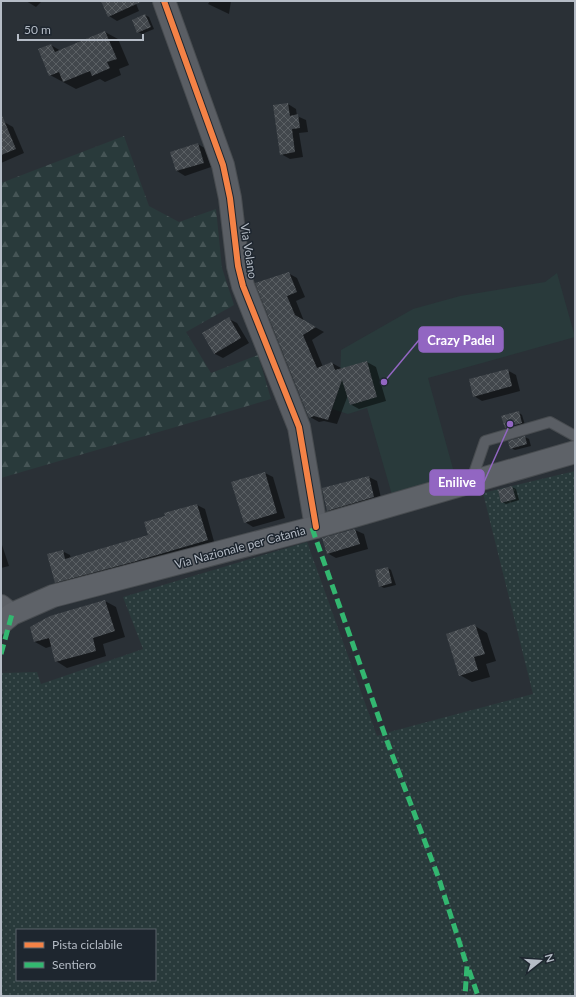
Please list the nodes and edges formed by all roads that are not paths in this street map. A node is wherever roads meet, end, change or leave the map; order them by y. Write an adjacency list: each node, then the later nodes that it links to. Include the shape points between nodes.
1 (164, 1): 5 (street, Via Volano, via 223,165 243,286 299,427)
2 (575, 436): 4 (lane, via 550,422 485,441)
3 (575, 452): 4 (main road, Via Nazionale per Catania)
4 (470, 482): 5 (main road, Via Nazionale per Catania)
5 (316, 527): 6 (main road, Via Nazionale per Catania, via 53,596)
6 (5, 614)

